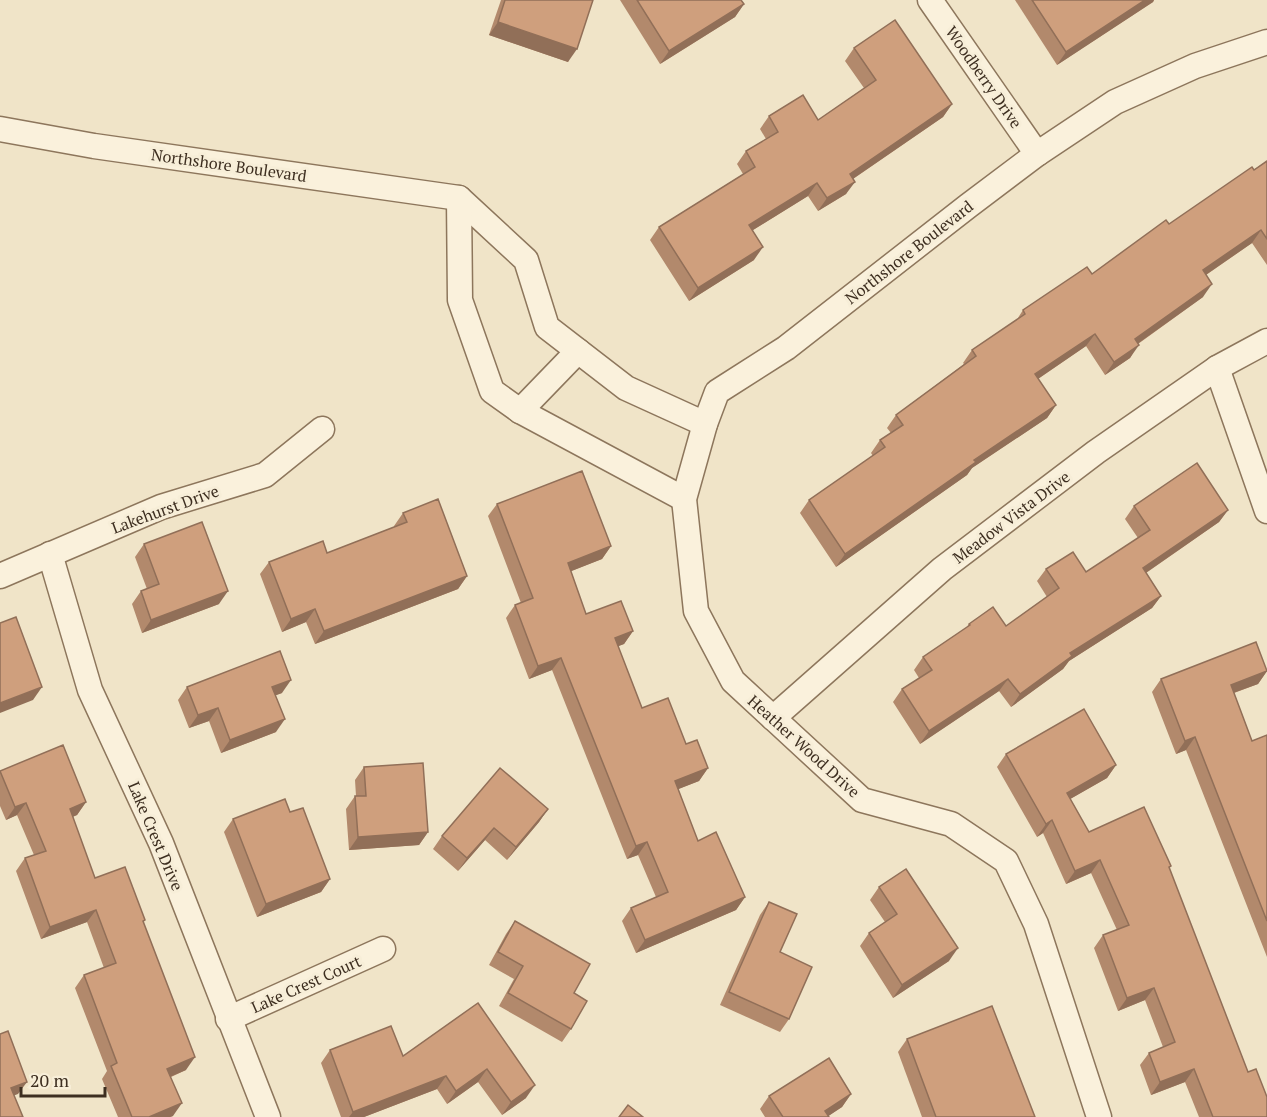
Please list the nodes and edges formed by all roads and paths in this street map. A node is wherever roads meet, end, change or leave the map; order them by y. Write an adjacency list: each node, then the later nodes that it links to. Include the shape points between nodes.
1 (930, 0): 4 (street, Woodberry Drive)
2 (1267, 42): 4 (street, Northshore Boulevard, via 1195,66 1114,102)
3 (0, 129): 5 (street, Northshore Boulevard)
4 (1037, 154): 10 (street, Northshore Boulevard, via 786,348 717,392)
5 (459, 198): 7 (street, via 526,260 547,327); 9 (street, via 460,300 492,391)
6 (1267, 341): 8 (street, Meadow Vista Drive)
7 (578, 351): 9 (street); 10 (street, via 626,388)
8 (1217, 368): 13 (street); 16 (street, Meadow Vista Drive, via 1096,452 942,569)
9 (520, 411): 12 (street)
10 (705, 424): 12 (street, Heather Wood Drive)
11 (322, 429): 14 (street, Lakehurst Drive, via 266,475 161,507)
12 (684, 499): 16 (street, Heather Wood Drive, via 696,611 733,681)
13 (1267, 511)
14 (50, 554): 15 (street, Lakehurst Drive); 18 (street, Lake Crest Drive, via 90,690 161,843)
15 (0, 576)
16 (773, 718): 20 (street, Heather Wood Drive, via 862,800 951,824 1006,861 1036,924)
17 (383, 949): 18 (street, Lake Crest Court)
18 (228, 1019): 19 (street, Lake Crest Drive)
19 (268, 1117)
20 (1099, 1117)

